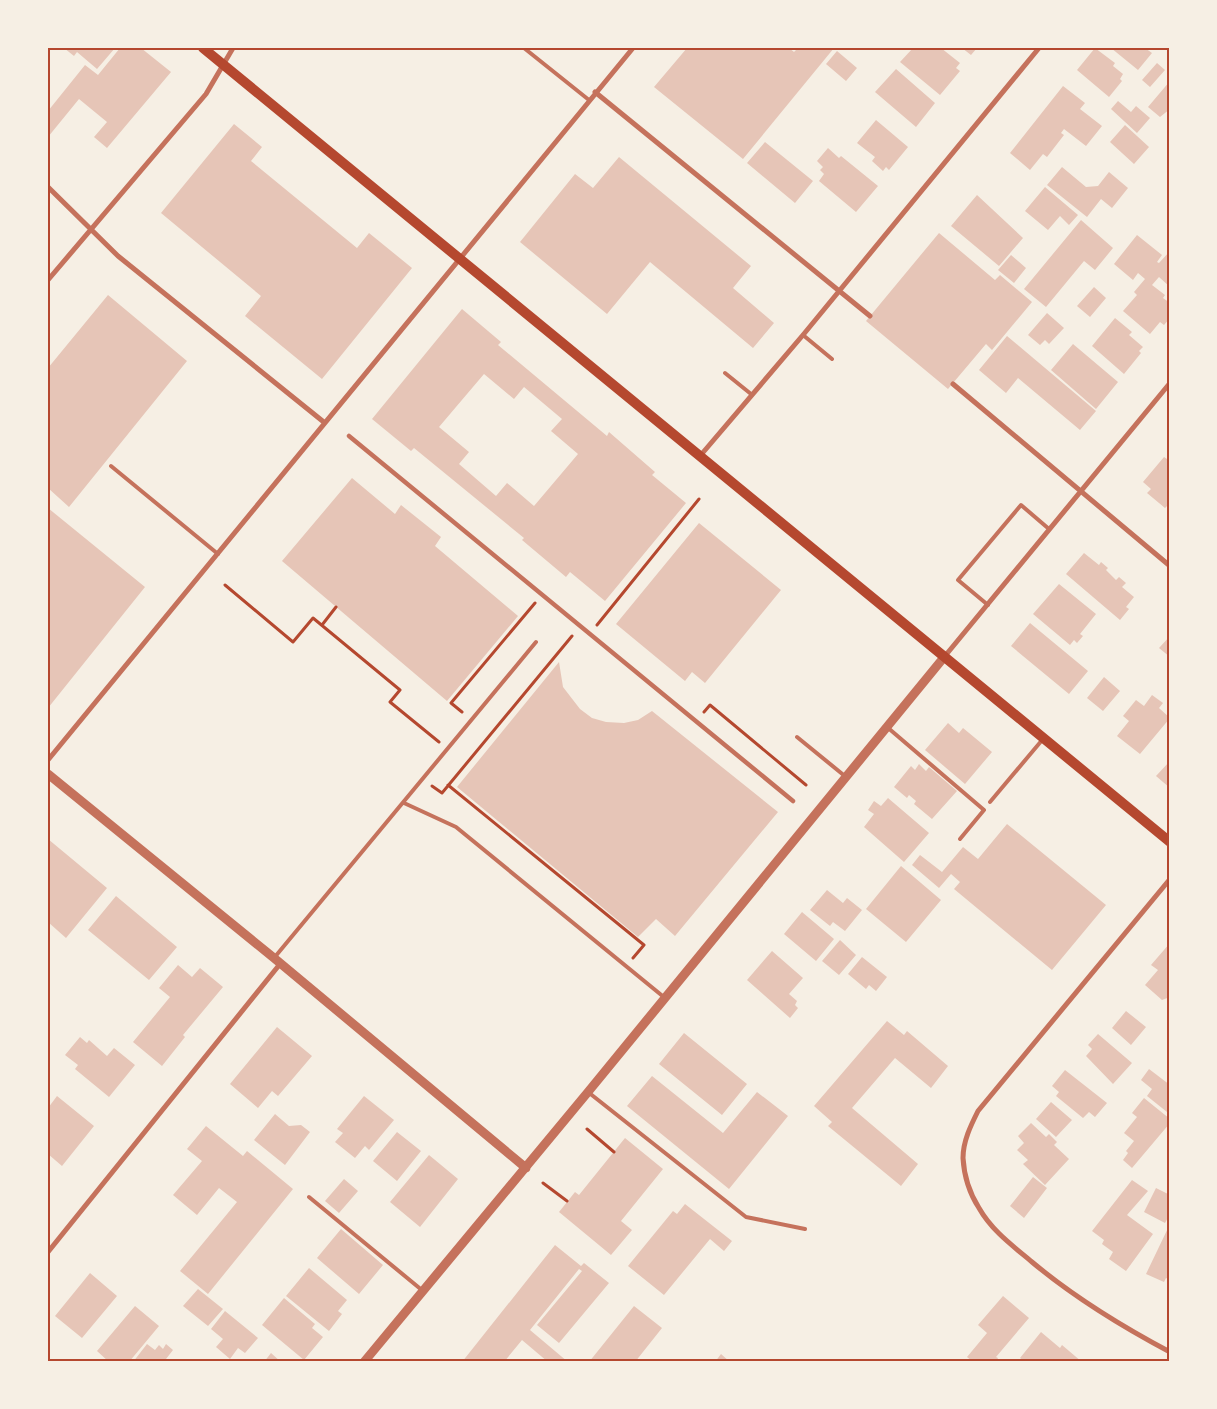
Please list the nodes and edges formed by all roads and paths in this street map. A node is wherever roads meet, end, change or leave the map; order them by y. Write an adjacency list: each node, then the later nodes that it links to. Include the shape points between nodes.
1 (204, 48): 6 (main road)
2 (233, 48): 6 (street)
3 (524, 48): 8 (lane)
4 (632, 48): 7 (street)
5 (1039, 48): 13 (street)
6 (223, 63): 10 (street, via 206,94); 11 (main road)
7 (595, 92): 8 (street); 13 (street)
8 (589, 100): 11 (street)
9 (48, 187): 10 (street)
10 (90, 230): 12 (street); 21 (street)
11 (460, 258): 21 (street); 23 (main road)
12 (48, 280)
13 (839, 291): 14 (street); 15 (street)
14 (870, 316)
15 (803, 335): 16 (lane); 20 (street)
16 (832, 359)
17 (725, 372): 20 (lane)
18 (1170, 383): 25 (street)
19 (953, 384): 25 (street)
20 (751, 394): 23 (street)
21 (325, 423): 28 (street)
22 (349, 436): 31 (street)
23 (700, 456): 38 (main road)
24 (111, 466): 28 (lane)
25 (1080, 492): 27 (street); 29 (street)
26 (699, 500): 36 (path)
27 (1049, 529): 32 (street); 32 (lane, via 1021,505 958,580)
28 (218, 554): 45 (street)
29 (1170, 566)
30 (224, 585): 34 (path, via 293,642 313,618)
31 (542, 594): 35 (street); 39 (path, via 451,703)
32 (988, 605): 38 (street)
33 (336, 607): 34 (path)
34 (322, 625): 42 (path, via 400,690 390,702 440,742)
35 (580, 626): 36 (street); 48 (path)
36 (590, 634): 40 (street)
37 (536, 642): 53 (lane)
38 (945, 656): 41 (street); 44 (main road)
39 (464, 714)
40 (696, 721): 49 (path, via 710,705); 51 (street)
41 (886, 727): 47 (street); 54 (lane, via 984,810)
42 (446, 735)
43 (797, 737): 47 (lane)
44 (1044, 739): 52 (lane); 55 (main road)
45 (48, 760)
46 (48, 774): 57 (street)
47 (846, 777): 59 (street)
48 (448, 785): 50 (path); 58 (path, via 644,946 633,958)
49 (806, 785)
50 (442, 793)
51 (793, 801)
52 (990, 802)
53 (404, 803): 57 (lane); 59 (lane, via 456,827)
54 (960, 839)
55 (1170, 842)
56 (1170, 880): 70 (street, via 978,1111 970,1126 963,1157 971,1191 979,1208 1004,1239 1075,1296 1112,1321)
57 (277, 961): 63 (street); 68 (street)
58 (639, 963)
59 (665, 998): 60 (street)
60 (588, 1092): 63 (street); 67 (lane, via 746,1217)
61 (587, 1129): 62 (path)
62 (614, 1152)
63 (526, 1168): 69 (street)
64 (543, 1183): 66 (path)
65 (309, 1197): 69 (lane)
66 (567, 1201)
67 (805, 1229)
68 (48, 1252)
69 (423, 1292): 71 (street)
70 (1170, 1352)
71 (364, 1362)

